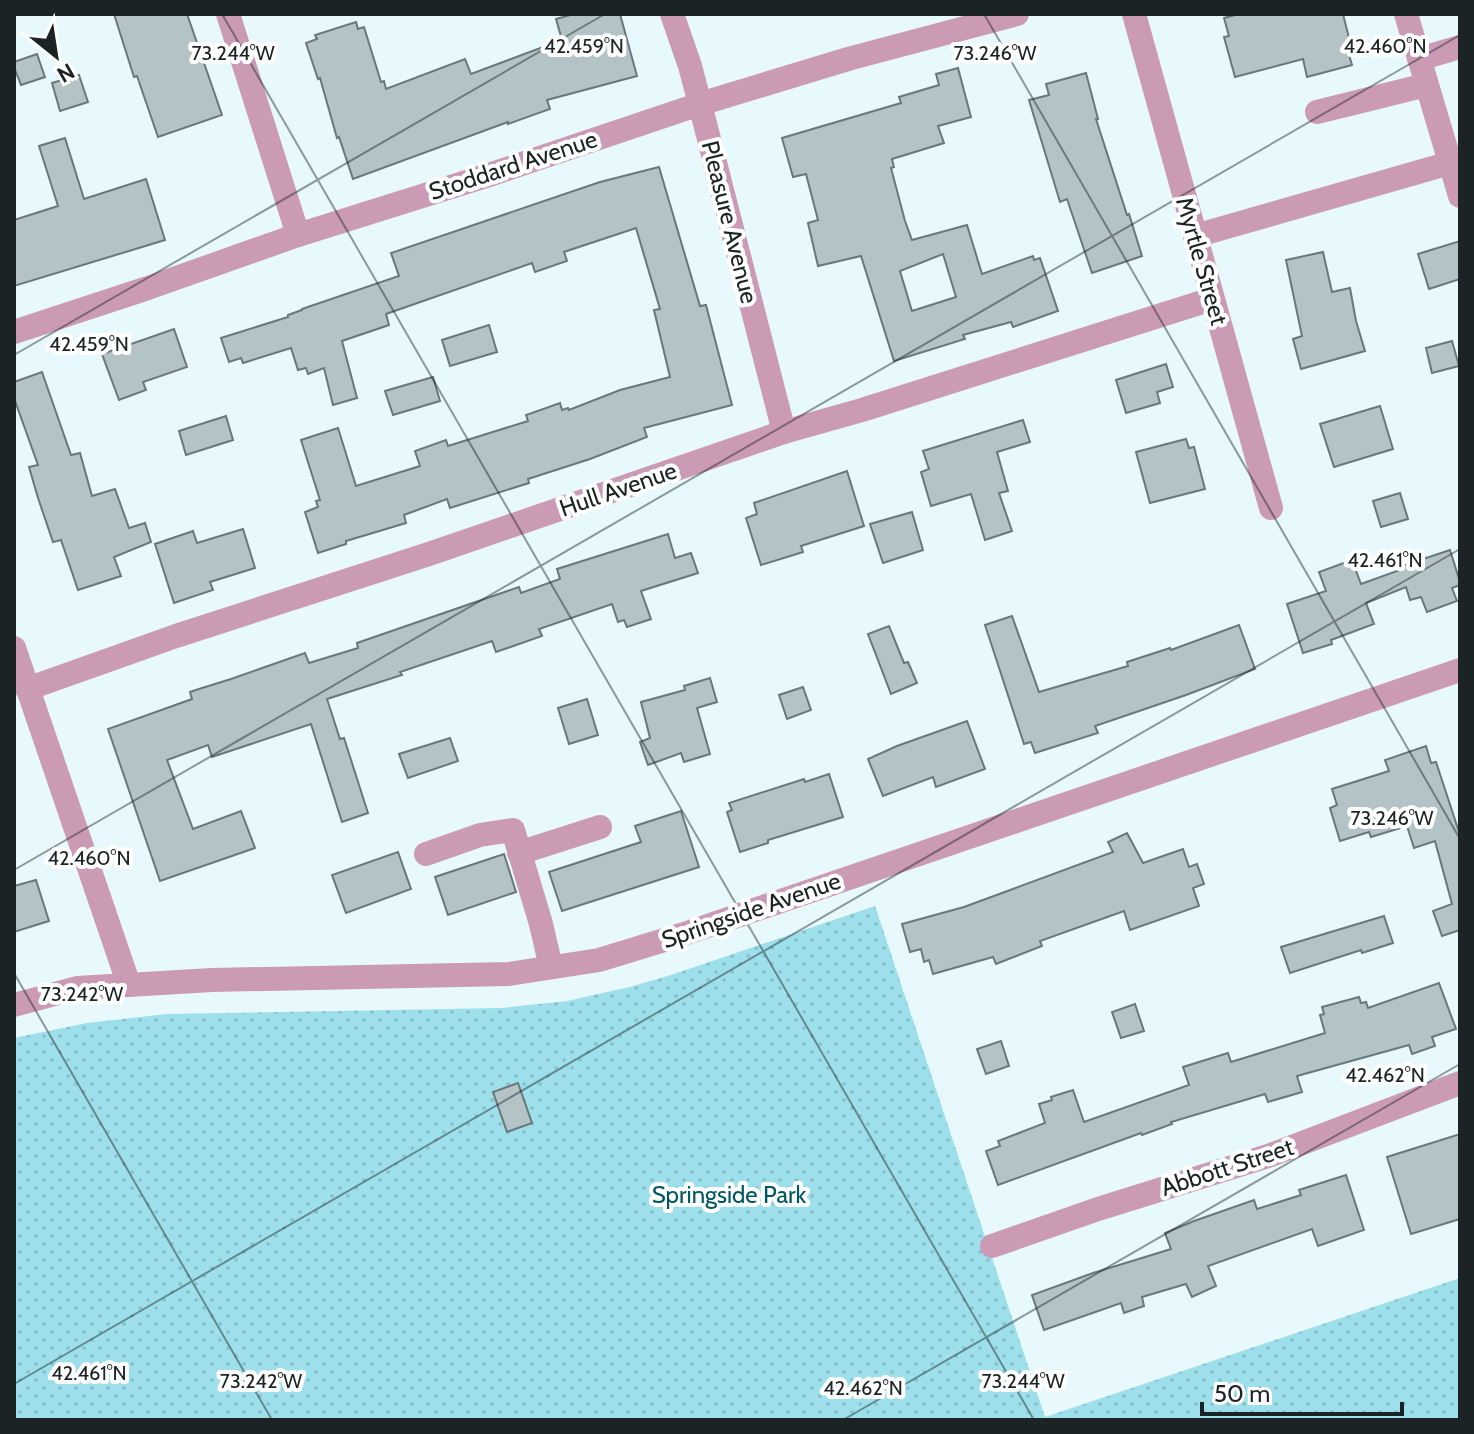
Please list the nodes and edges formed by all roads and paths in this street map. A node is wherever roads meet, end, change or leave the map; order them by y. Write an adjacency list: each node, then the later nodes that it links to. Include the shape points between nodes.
1 (228, 14): 13 (street)
2 (672, 14): 9 (street, Pleasure Avenue)
3 (1017, 14): 9 (street, Stoddard Avenue)
4 (1134, 14): 14 (street, Myrtle Street)
5 (1406, 14): 7 (street)
6 (1460, 47): 7 (street)
7 (1419, 59): 8 (street)
8 (1426, 85): 10 (street); 11 (street)
9 (700, 104): 13 (street, Stoddard Avenue); 17 (street, Pleasure Avenue)
10 (1317, 112)
11 (1450, 163): 12 (street); 14 (street)
12 (1460, 196)
13 (298, 235): 16 (street, Stoddard Avenue)
14 (1195, 236): 15 (street, Myrtle Street)
15 (1212, 299): 17 (street, Hull Avenue); 18 (street, Myrtle Street)
16 (14, 332)
17 (784, 432): 21 (street, Hull Avenue)
18 (1271, 508)
19 (14, 648): 21 (street)
20 (1460, 670): 25 (street, Springside Avenue, via 684,934 599,960)
21 (27, 689): 26 (street)
22 (600, 827): 23 (street)
23 (519, 853): 24 (street, via 513,830); 25 (street)
24 (426, 854)
25 (551, 967): 26 (street, Springside Avenue, via 509,974)
26 (129, 985): 27 (street, Springside Avenue, via 77,988)
27 (14, 1005)
28 (1460, 1083): 29 (street, Abbott Street, via 1268,1156)
29 (992, 1246)

